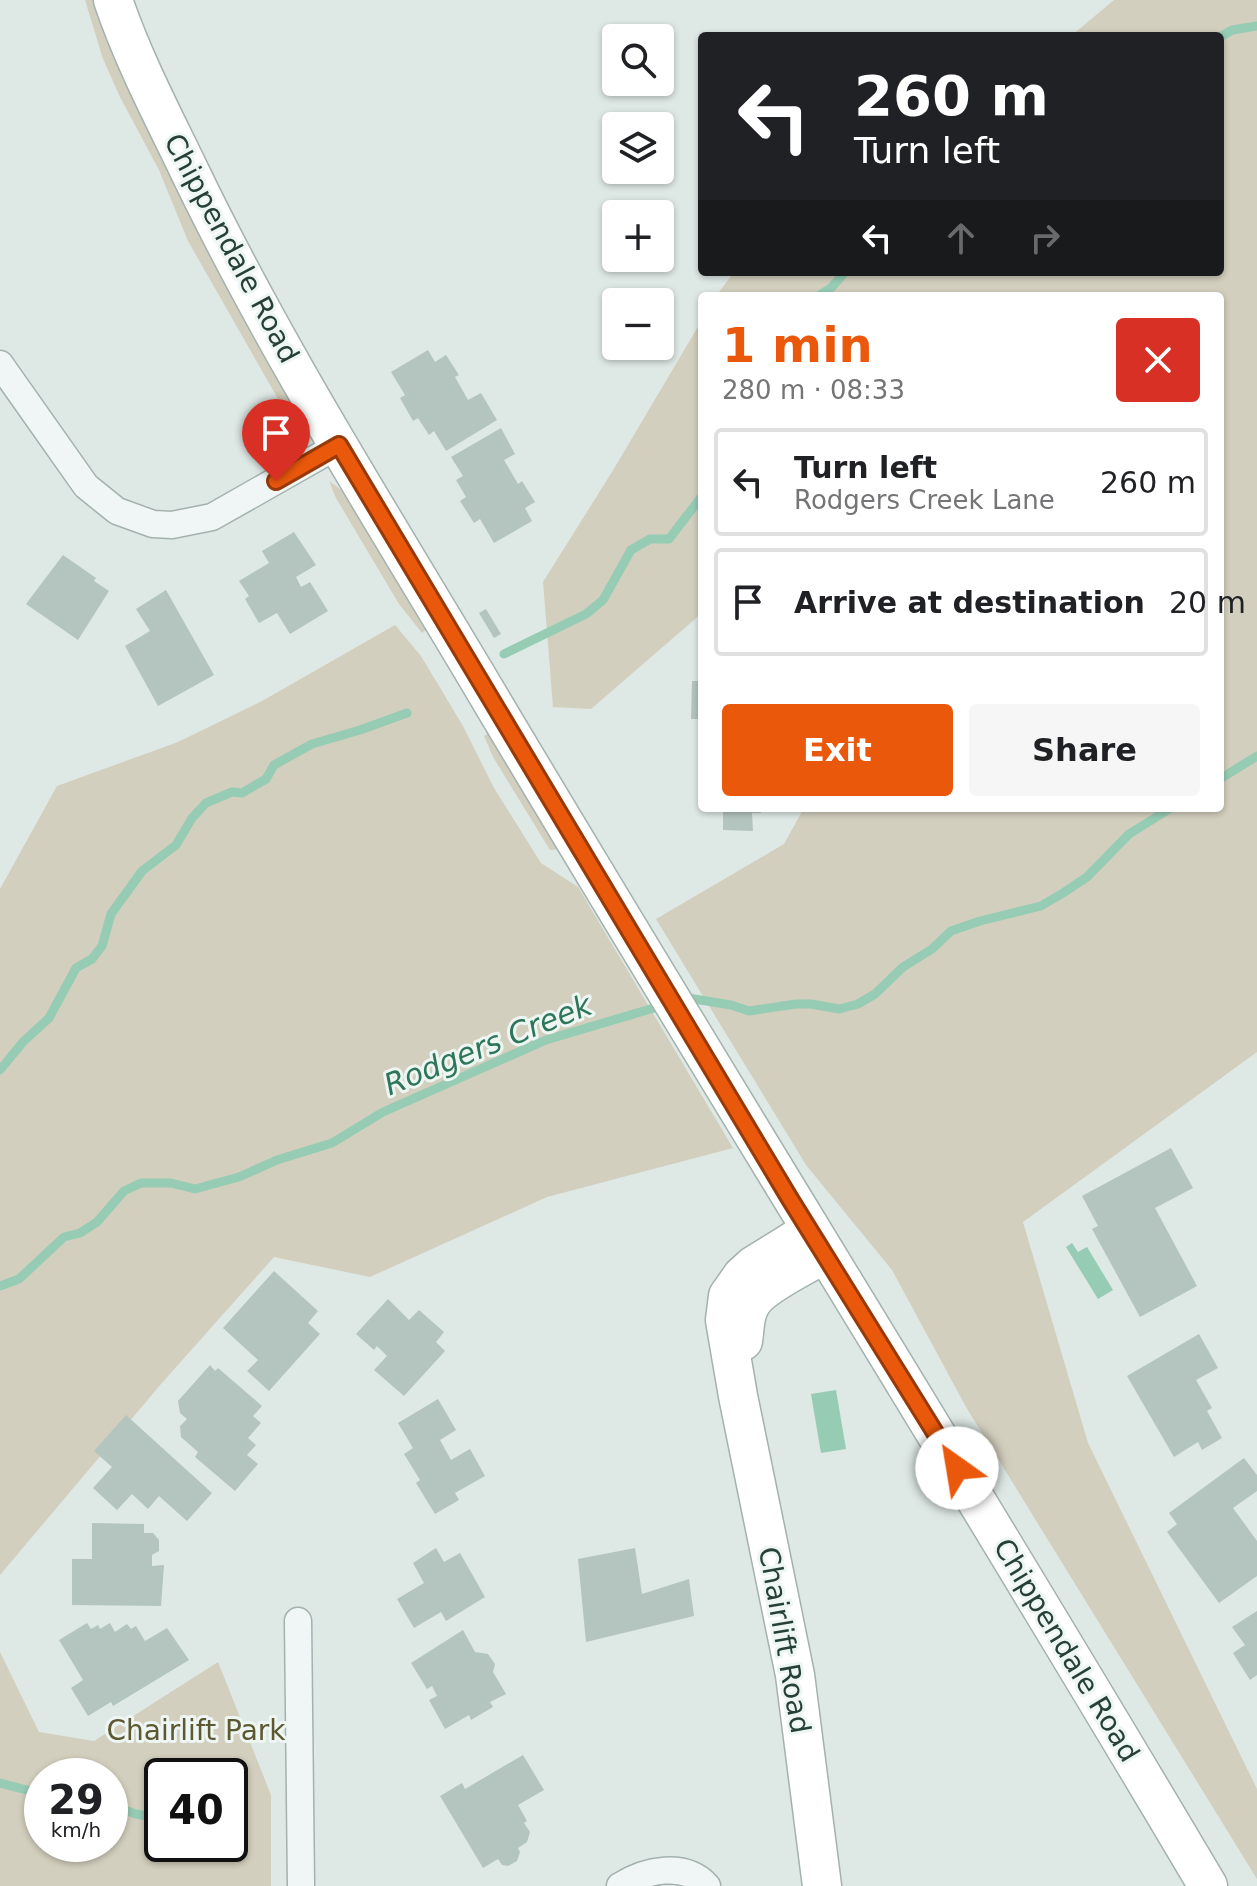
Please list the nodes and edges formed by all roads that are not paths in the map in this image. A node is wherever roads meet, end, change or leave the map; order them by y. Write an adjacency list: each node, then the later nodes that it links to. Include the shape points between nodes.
1 (113, 0): 3 (street, Chippendale Road, via 208,211)
2 (0, 364): 3 (street, via 86,486 117,511 153,524 212,517)
3 (339, 445): 4 (street, Chippendale Road)
4 (818, 1242): 9 (street, Chairlift Road, via 752,1301 738,1396 795,1675); 10 (street, Chippendale Road)
5 (298, 1621): 6 (street)
6 (301, 1886)
7 (620, 1886): 8 (street, via 669,1870 687,1872)
8 (707, 1886)
9 (822, 1886)
10 (1208, 1886)

